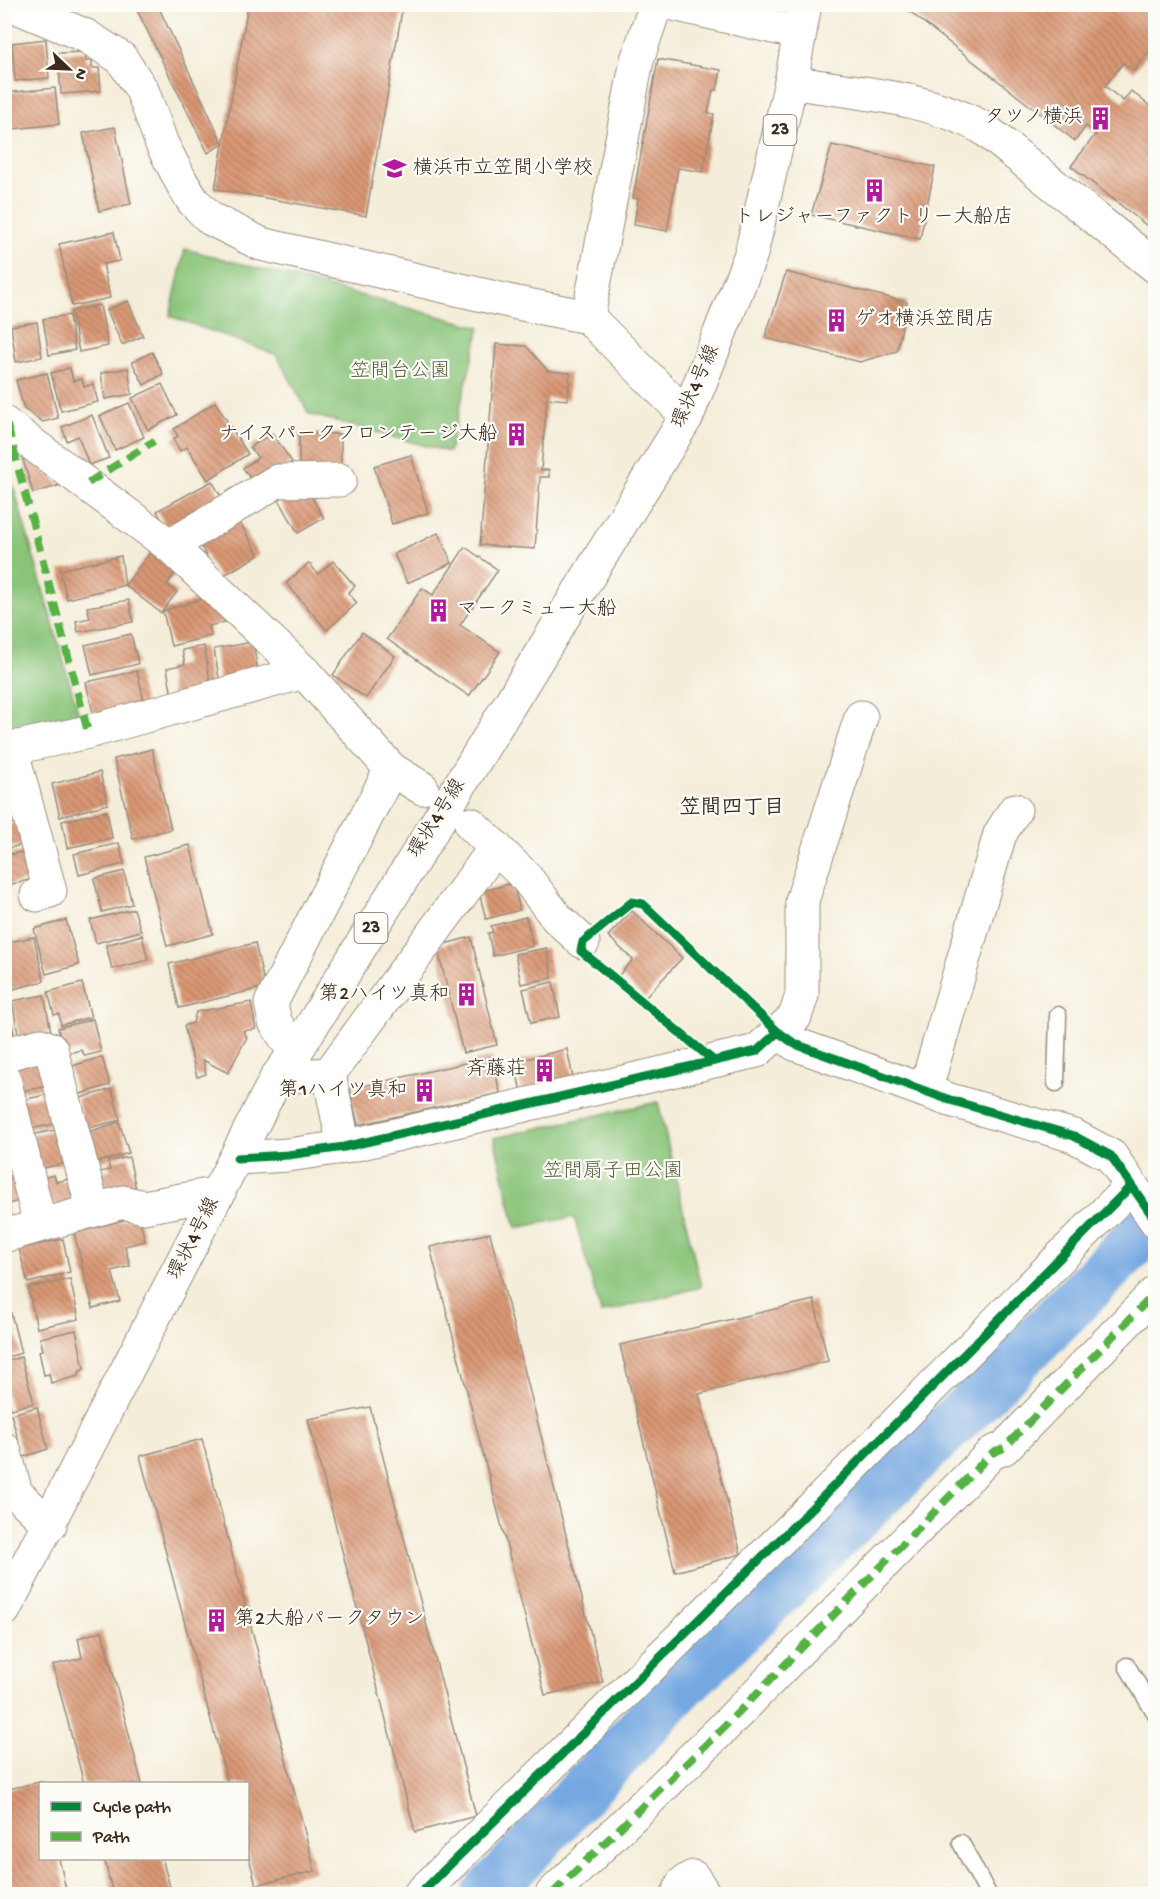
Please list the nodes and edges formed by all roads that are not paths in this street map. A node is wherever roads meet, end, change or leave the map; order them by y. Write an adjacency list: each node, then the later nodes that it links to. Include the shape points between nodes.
1 (9, 4): 7 (street, via 86,36 121,58 142,90 182,183 211,219 261,244)
2 (656, 4): 7 (street, via 637,60)
3 (673, 4): 4 (street)
4 (802, 19): 5 (street, 環状4号線 / 23)
5 (791, 82): 6 (street, via 958,114 983,128); 8 (street, 環状4号線 / 23, via 751,255)
6 (1155, 267)
7 (588, 316): 8 (street)
8 (687, 416): 25 (street, 環状4号線 / 23)
9 (4, 423): 11 (street)
10 (340, 480): 11 (street, via 277,481)
11 (170, 546): 12 (street)
12 (304, 672): 14 (street, via 88,732); 15 (street)
13 (861, 717): 23 (street, via 802,901 802,995 795,1017)
14 (8, 749): 20 (street, via 50,891)
15 (391, 770): 16 (street); 25 (street, via 271,1003)
16 (422, 788)
17 (1015, 810): 29 (street, via 1000,834)
18 (471, 824): 19 (street)
19 (496, 847): 21 (street, via 525,876 557,918); 26 (street)
20 (37, 895)
21 (584, 942)
22 (1058, 1015): 28 (lane)
23 (778, 1032): 29 (street, via 795,1044); 30 (street, via 757,1051)
24 (4, 1059): 34 (street, via 6,1054 41,1045 51,1049)
25 (286, 1065): 26 (street); 31 (street, 環状4号線 / 23)
26 (329, 1074): 30 (street)
27 (4, 1079): 36 (street)
28 (1056, 1083)
29 (925, 1091): 32 (street, via 1049,1117 1111,1156)
30 (344, 1147): 31 (street)
31 (237, 1158): 33 (street, 環状4号線 / 23)
32 (1130, 1187): 35 (street); 45 (street, via 818,1502)
33 (219, 1193): 34 (street, via 144,1207 123,1202); 40 (street, 環状4号線 / 23)
34 (93, 1210): 36 (street)
35 (1155, 1221)
36 (40, 1225): 37 (street)
37 (4, 1236)
38 (1155, 1292): 46 (street, via 1004,1448 992,1453 722,1729)
39 (4, 1449): 40 (street, via 16,1493)
40 (50, 1525): 41 (street, 環状4号線 / 23)
41 (4, 1610)
42 (1127, 1666): 43 (lane)
43 (1155, 1715)
44 (961, 1843): 49 (lane)
45 (420, 1894)
46 (552, 1894)
47 (678, 1894): 48 (street, via 683,1883 693,1877)
48 (704, 1894)
49 (988, 1894)

